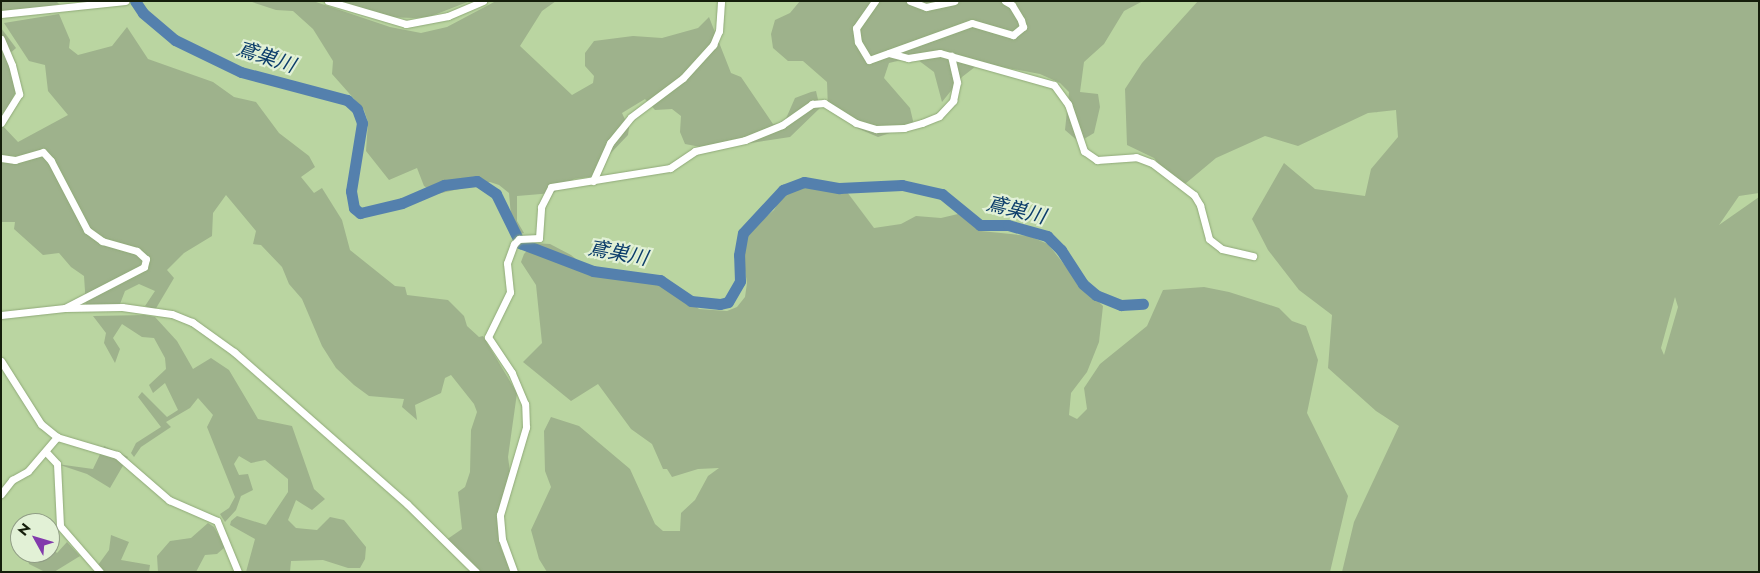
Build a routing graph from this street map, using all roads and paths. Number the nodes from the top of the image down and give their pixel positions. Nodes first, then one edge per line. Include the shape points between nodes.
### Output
1 (125, 1) edge
2 (328, 1) edge
3 (483, 1) edge
4 (721, 1) edge
5 (875, 1) edge
6 (910, 1) edge
7 (954, 1) edge
8 (1005, 1) edge
9 (110, 3) edge
10 (1, 14) edge
11 (1, 39) edge
12 (889, 53) junction
13 (951, 56) junction
14 (1, 123) edge
15 (1, 158) edge
16 (593, 180) junction
17 (1252, 256) dead end
18 (65, 308) junction
19 (1, 315) edge
20 (1, 361) edge
21 (57, 437) junction
22 (46, 452) junction
23 (1, 494) edge
24 (100, 572) edge
25 (238, 572) edge
26 (476, 572) edge
27 (514, 572) edge

1 - 9 street
2 - 3 street via 406,24 448,16
4 - 16 street via 719,30 713,45 683,78 631,117 610,144
5 - 12 street via 857,24 858,42 869,60
6 - 7 street via 926,7
8 - 12 street via 1012,5 1023,27 1013,34 972,23
9 - 10 street
11 - 14 street via 19,94
12 - 13 street via 900,58 940,53
13 - 16 street via 957,82 953,101 939,116 922,123 904,128 876,128 856,123 824,102 812,104 782,125 745,140 695,151 670,168
13 - 17 street via 1054,85 1068,104 1084,151 1097,160 1136,157 1152,164 1194,195 1209,238 1222,249
15 - 18 street via 16,160 43,152 52,161 87,230 102,241 137,251 146,259 144,267
16 - 27 street via 558,184 545,195 539,238 519,239 514,244 507,263 510,292 488,337 512,373 525,404 526,427 500,515 502,540
18 - 19 street
18 - 26 street via 151,310 172,314 209,332 407,504
20 - 21 street via 41,424
21 - 22 street
21 - 25 street via 117,455 169,500 217,521
22 - 23 street via 28,471 12,480
22 - 24 street via 57,464 60,526

